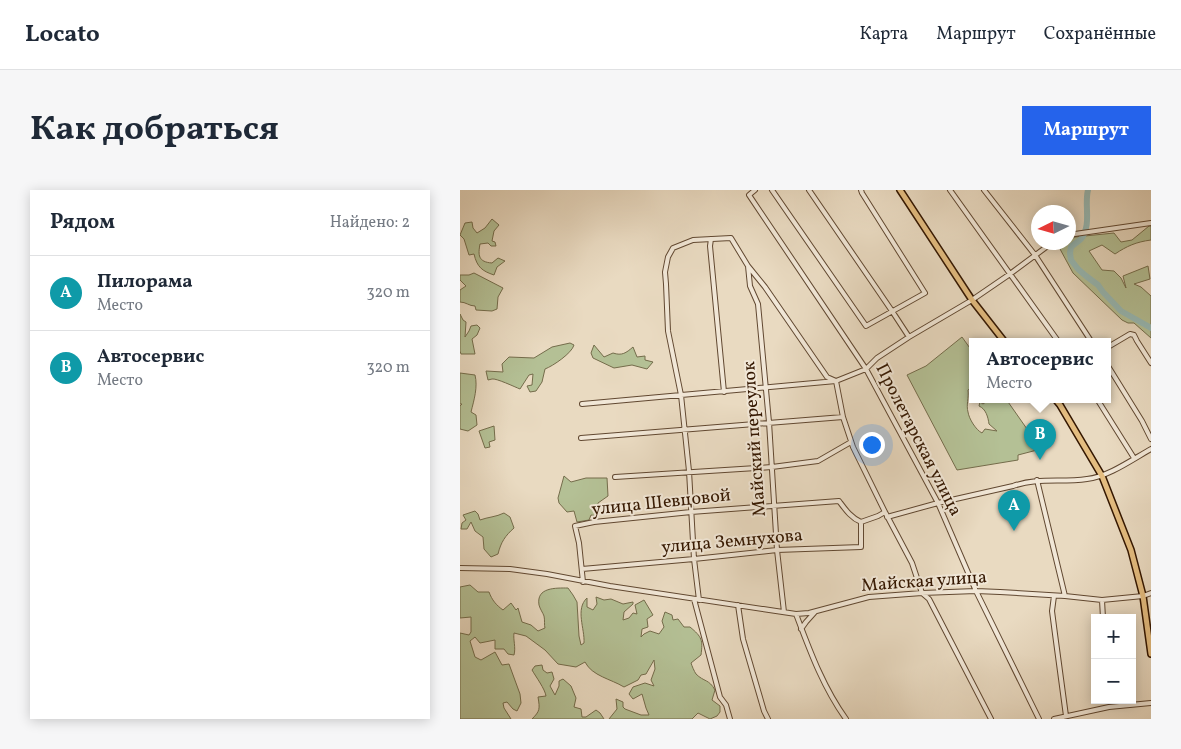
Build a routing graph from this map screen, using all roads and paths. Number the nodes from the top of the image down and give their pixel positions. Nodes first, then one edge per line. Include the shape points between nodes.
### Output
1 (755, 190) edge
2 (772, 190) edge
3 (809, 190) edge
4 (861, 190) edge
5 (900, 190) edge
6 (950, 190) edge
7 (984, 190) edge
8 (1151, 223) edge
9 (1076, 233) edge
10 (711, 239) junction
11 (1042, 250) edge
12 (1035, 255) junction
13 (748, 266) junction
14 (1010, 274) junction
15 (972, 300) junction
16 (892, 311) junction
17 (909, 337) junction
18 (1002, 338) edge
19 (1056, 338) edge
20 (1089, 338) edge
21 (1111, 345) edge
22 (1151, 363) edge
23 (866, 369) junction
24 (1111, 371) edge
25 (836, 381) junction
26 (766, 387) junction
27 (724, 392) junction
28 (681, 395) junction
29 (1058, 403) edge
30 (1100, 403) edge
31 (582, 404) dead end
32 (843, 417) junction
33 (769, 422) junction
34 (685, 430) junction
35 (581, 438) dead end
36 (1151, 439) edge
37 (851, 442) junction
38 (1151, 449) edge
39 (1134, 458) junction
40 (772, 467) junction
41 (690, 471) junction
42 (615, 476) dead end
43 (1102, 476) junction
44 (1037, 480) junction
45 (938, 503) junction
46 (774, 506) junction
47 (691, 512) junction
48 (885, 512) junction
49 (887, 517) junction
50 (861, 522) junction
51 (777, 550) junction
52 (694, 559) junction
53 (460, 568) edge
54 (582, 569) junction
55 (583, 582) junction
56 (976, 591) junction
57 (922, 593) junction
58 (1151, 593) edge
59 (1054, 596) junction
60 (1065, 596) junction
61 (1143, 596) junction
62 (696, 600) junction
63 (1102, 600) junction
64 (738, 605) junction
65 (817, 611) junction
66 (784, 612) junction
67 (796, 614) junction
68 (1103, 614) edge
69 (801, 628) junction
70 (1151, 654) edge
71 (1151, 703) edge
72 (1109, 707) joint
73 (1066, 716) junction
74 (730, 719) edge
75 (768, 719) edge
76 (846, 719) edge
77 (991, 719) edge
78 (1040, 719) edge
79 (1054, 719) edge

1 - 23 street, Пролетарская улица via 749,195
2 - 16 street via 866,326
3 - 16 street
4 - 16 street via 925,293
5 - 15 main road
6 - 14 street
7 - 12 street
8 - 9 street
10 - 13 street via 731,238
10 - 27 street
10 - 28 street via 693,240 673,248 664,272 668,331
11 - 12 street
12 - 14 street
12 - 20 street
13 - 25 street via 827,377
13 - 26 street, Майский переулок via 750,286 758,304
14 - 15 street
14 - 19 street
15 - 17 street
15 - 18 main road
16 - 17 street
17 - 23 street
21 - 22 street via 1134,334
23 - 25 street
23 - 45 street, Пролетарская улица
24 - 36 street
25 - 26 street
25 - 32 street
26 - 27 street
26 - 33 street, Майский переулок
27 - 28 street
28 - 31 street
28 - 34 street
29 - 43 main road
30 - 39 street
32 - 33 street
32 - 37 street
33 - 34 street
33 - 40 street, Майский переулок
34 - 35 street
34 - 41 street
37 - 40 street via 818,461
37 - 48 street
38 - 39 street
39 - 43 street
40 - 41 street
40 - 46 street, Майский переулок
41 - 42 street
41 - 47 street
43 - 44 street via 1087,480
43 - 61 main road via 1131,550
44 - 45 street
44 - 60 street
45 - 49 street
45 - 56 street, Пролетарская улица
46 - 47 street, улица Шевцовой
46 - 50 street, улица Шевцовой via 839,501
46 - 51 street, Майский переулок
47 - 52 street
47 - 54 street, улица Шевцовой via 575,526
48 - 49 street
48 - 50 street
49 - 57 street via 912,563
50 - 51 street, улица Земнухова via 861,547
51 - 52 street, улица Земнухова
51 - 66 street, Майский переулок
52 - 54 street, улица Земнухова
52 - 62 street
53 - 55 street, Майская улица via 510,569
54 - 55 street
55 - 62 street, Майская улица
56 - 57 street, Майская улица
56 - 59 street, Майская улица
56 - 78 street, Пролетарская улица
57 - 65 street, Майская улица via 868,596
57 - 77 street via 929,600
58 - 61 street, Майская улица
59 - 60 street, Майская улица
59 - 73 street via 1054,634
60 - 63 street, Майская улица
61 - 63 street, Майская улица
61 - 70 main road
62 - 64 street, Майская улица
62 - 74 street via 720,697
63 - 68 street
64 - 66 street, Майская улица
64 - 75 street via 743,639
65 - 67 street, Майская улица
65 - 69 street
66 - 67 street, Майская улица
67 - 69 street
69 - 76 street via 813,660
71 - 72 street
72 - 73 street
73 - 79 street

